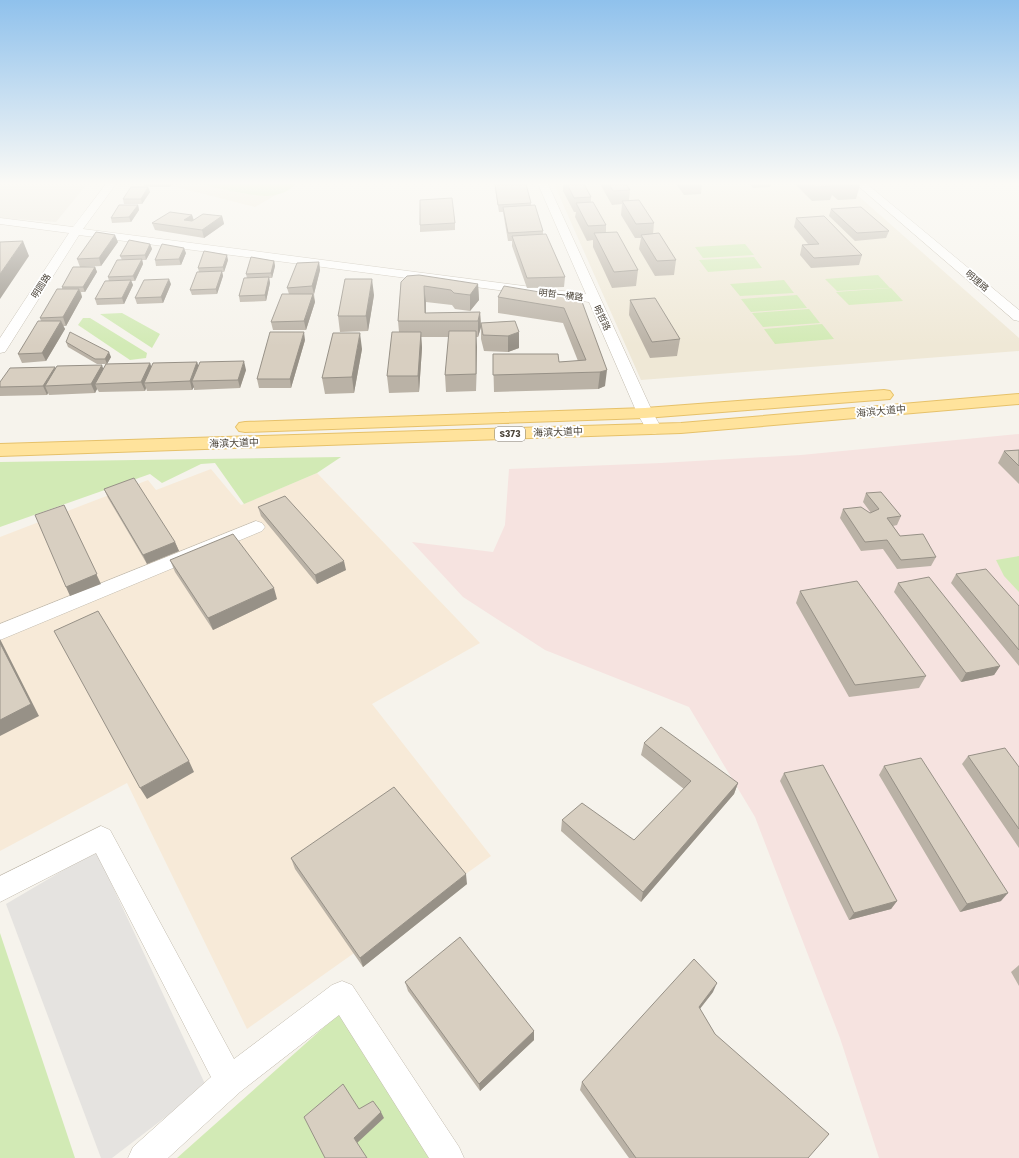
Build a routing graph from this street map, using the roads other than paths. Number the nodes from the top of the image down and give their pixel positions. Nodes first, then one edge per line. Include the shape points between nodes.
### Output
1 (72, 238) edge
2 (123, 238) edge
3 (566, 238) edge
4 (925, 238) edge
5 (593, 299) junction
6 (1019, 317) edge
7 (0, 349) edge
8 (1019, 385) edge
9 (1019, 399) edge
10 (645, 413) junction
11 (654, 429) junction
12 (0, 435) edge
13 (0, 450) edge
14 (256, 528) dead end
15 (0, 632) edge
16 (0, 889) edge
17 (229, 1081) junction
18 (144, 1158) edge
19 (448, 1158) edge

1 - 7 street, 明圆路
2 - 5 street, 明哲一横路
3 - 5 street, 明哲路
4 - 6 street, 明理路
5 - 10 street, 明哲路
8 - 10 main road, 海滨大道中 / S373
9 - 11 main road, 海滨大道中 / S373
10 - 11 street, 明哲路
10 - 12 main road, 海滨大道中 / S373
11 - 13 main road, 海滨大道中 / S373
14 - 15 street
16 - 17 street via 101,838
17 - 18 street
17 - 19 street via 342,995

